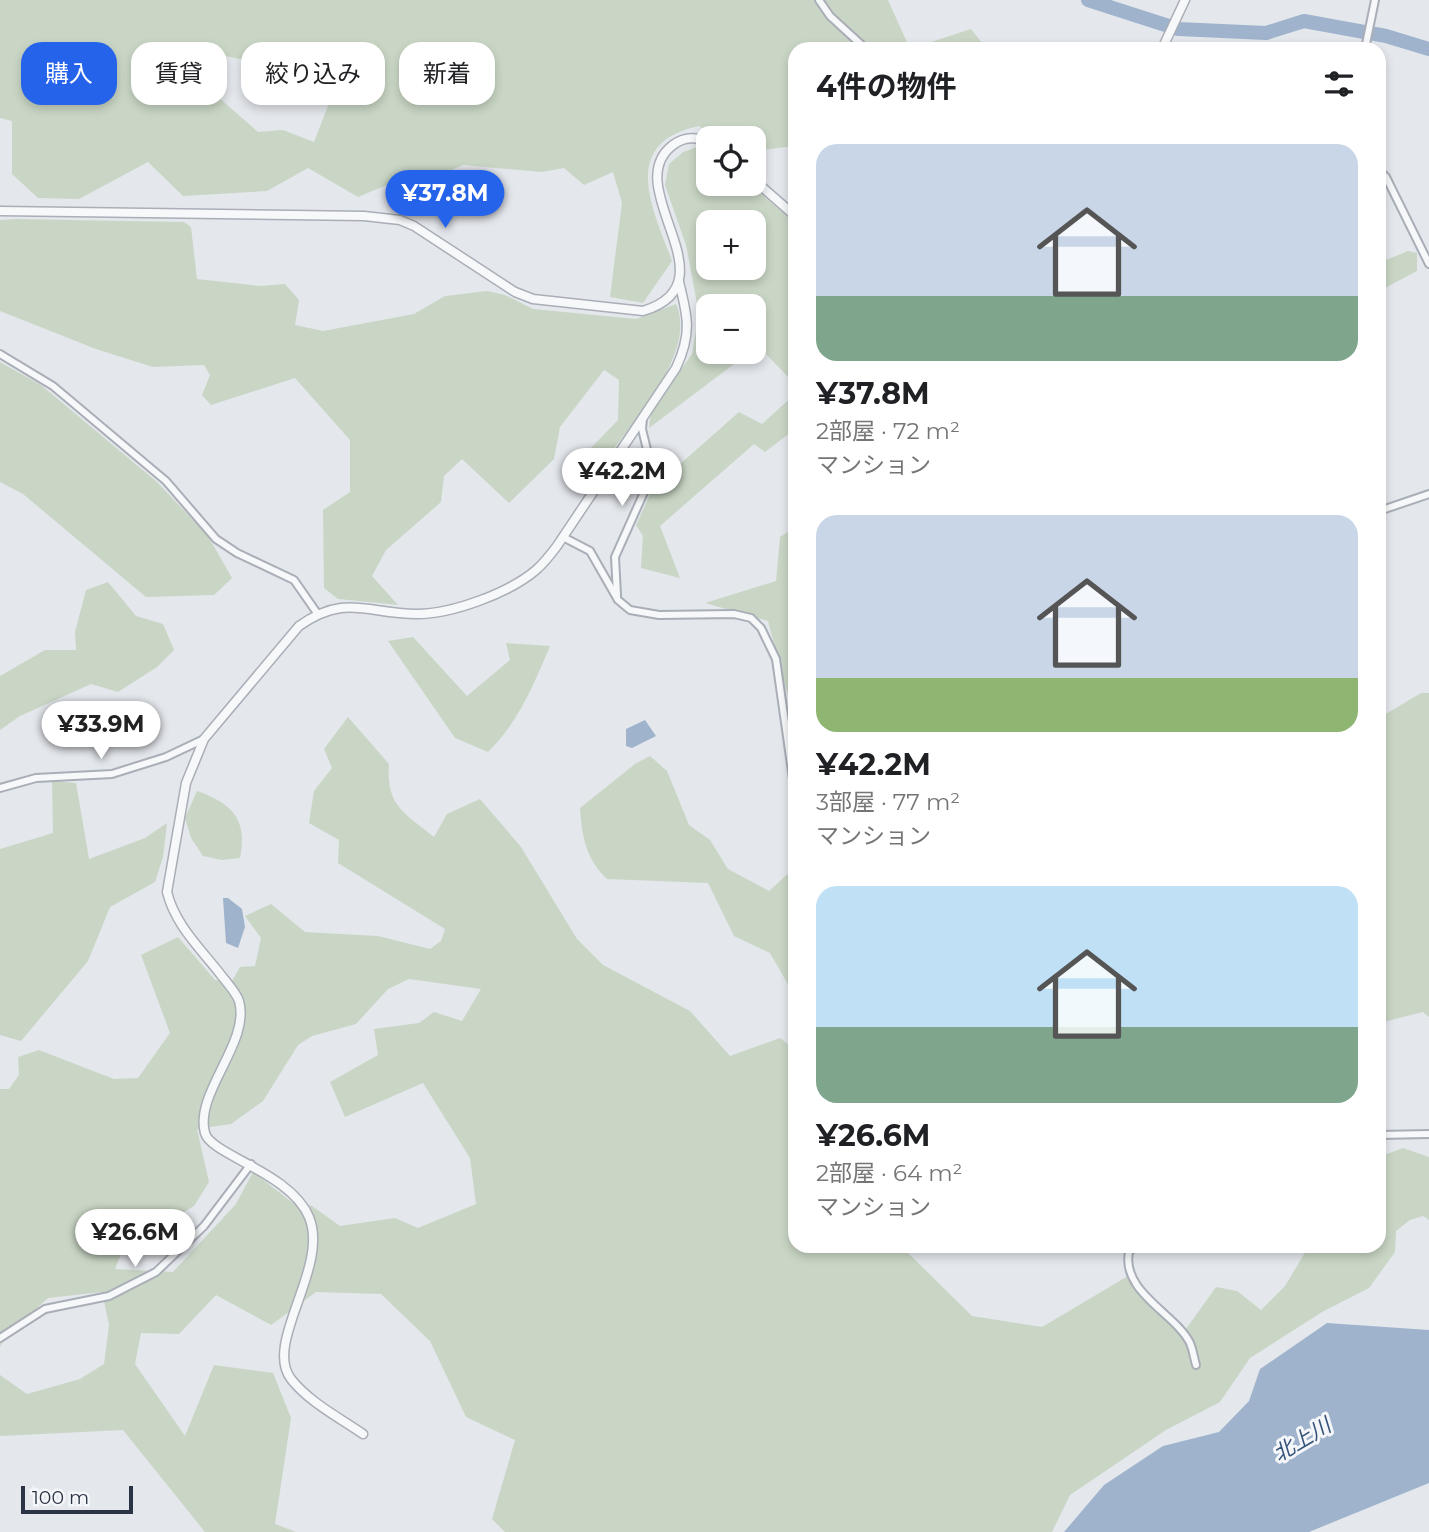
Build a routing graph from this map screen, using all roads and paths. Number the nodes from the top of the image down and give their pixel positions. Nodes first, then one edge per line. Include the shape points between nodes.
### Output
1 (819, 0) edge
2 (1375, 0) edge
3 (1183, 4) edge
4 (858, 42) edge
5 (1165, 42) edge
6 (1367, 42) edge
7 (696, 138) edge
8 (1386, 177) edge
9 (766, 190) edge
10 (788, 210) edge
11 (0, 211) edge
12 (1429, 264) edge
13 (679, 282) junction
14 (0, 354) edge
15 (643, 416) junction
16 (1429, 494) edge
17 (1386, 509) edge
18 (563, 537) junction
19 (618, 600) junction
20 (317, 613) junction
21 (204, 739) junction
22 (788, 744) edge
23 (0, 788) edge
24 (1429, 1134) edge
25 (1386, 1135) edge
26 (251, 1164) junction
27 (1129, 1253) edge
28 (0, 1338) edge
29 (1196, 1365) dead end
30 (363, 1434) dead end

1 - 4 street
2 - 6 street
3 - 5 street
7 - 13 street via 684,139 664,154 656,170 681,267
8 - 12 street
9 - 10 street
11 - 13 street via 400,220 515,292 533,299 625,310 657,306 670,298
13 - 15 street via 688,330 685,349
14 - 20 street via 53,386 166,481 216,539 294,580
15 - 18 street
15 - 19 street via 650,463 645,490 615,557
16 - 17 street
18 - 19 street via 590,551
18 - 20 street via 535,571 465,605 416,614 357,607
19 - 22 street via 645,614 751,618 776,659
20 - 21 street via 299,626
21 - 23 street via 112,774 36,778
21 - 26 street via 186,783 167,892 180,924 239,1001 240,1019 204,1115 205,1132 213,1144
24 - 25 street
26 - 28 street via 204,1226 156,1272 109,1296 45,1309
26 - 30 street via 299,1198 313,1227 311,1264 284,1349 285,1368 301,1389
27 - 29 street via 1129,1269 1147,1298 1189,1341

